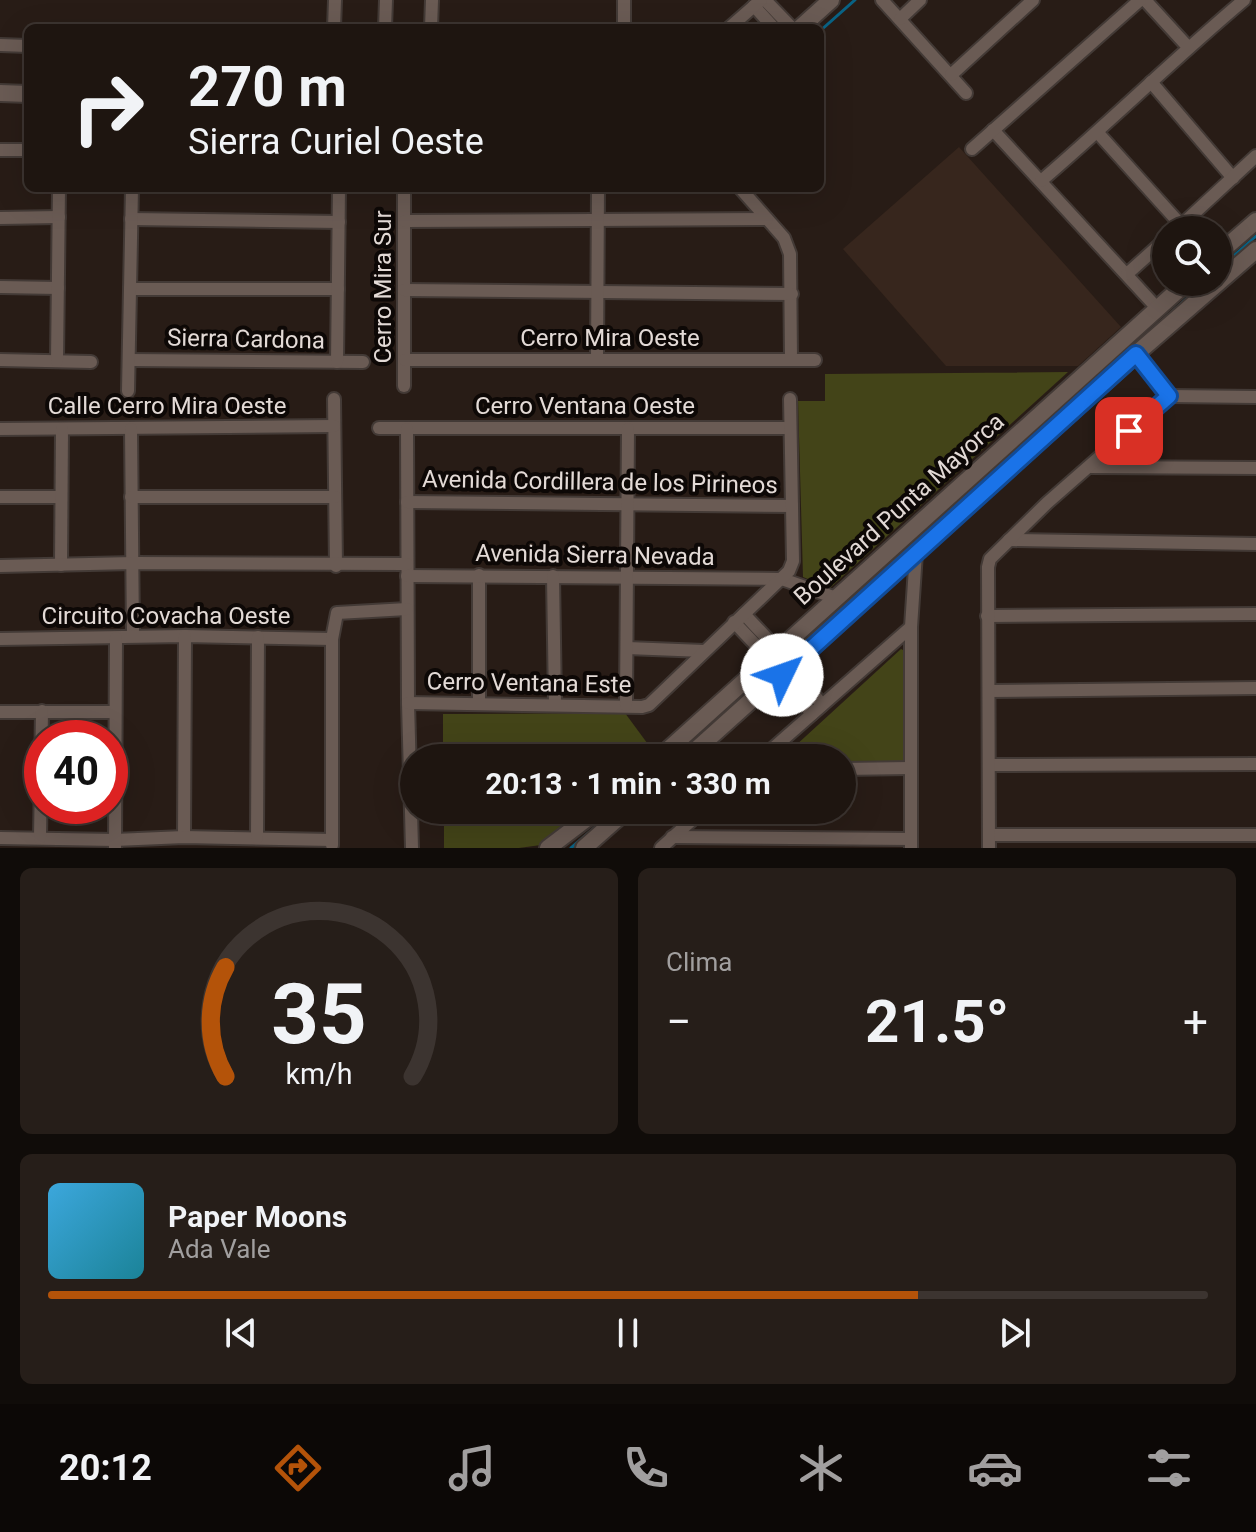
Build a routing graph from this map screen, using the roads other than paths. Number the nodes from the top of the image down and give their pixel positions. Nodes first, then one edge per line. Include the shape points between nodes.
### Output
1 (335, 0) edge
2 (386, 0) edge
3 (432, 0) edge
4 (624, 0) edge
5 (831, 0) edge
6 (882, 0) edge
7 (920, 0) edge
8 (1033, 0) edge
9 (1142, 0) edge
10 (1244, 0) edge
11 (760, 2) edge
12 (900, 19) junction
13 (334, 24) edge
14 (385, 24) edge
15 (431, 24) edge
16 (624, 24) edge
17 (734, 24) edge
18 (772, 24) edge
19 (787, 24) edge
20 (804, 24) edge
21 (0, 45) edge
22 (24, 46) edge
23 (1188, 47) junction
24 (951, 75) junction
25 (1151, 82) junction
26 (0, 93) edge
27 (966, 93) dead end
28 (24, 94) edge
29 (993, 130) junction
30 (1098, 133) junction
31 (972, 149) dead end
32 (0, 150) edge
33 (24, 150) edge
34 (1256, 156) edge
35 (1233, 178) junction
36 (1041, 181) junction
37 (59, 192) edge
38 (132, 192) edge
39 (339, 192) edge
40 (404, 192) edge
41 (598, 192) edge
42 (743, 192) edge
43 (1168, 216) edge
44 (1191, 216) edge
45 (59, 217) junction
46 (0, 218) edge
47 (131, 219) junction
48 (767, 219) junction
49 (405, 221) junction
50 (598, 221) junction
51 (1256, 221) edge
52 (339, 222) junction
53 (1232, 242) edge
54 (1256, 250) edge
55 (1152, 252) edge
56 (1127, 274) junction
57 (0, 287) edge
58 (58, 288) junction
59 (130, 289) junction
60 (338, 289) junction
61 (404, 290) junction
62 (597, 292) junction
63 (792, 294) junction
64 (1171, 296) edge
65 (1157, 308) junction
66 (1136, 327) junction
67 (1151, 342) junction
68 (1136, 354) junction
69 (597, 359) junction
70 (791, 359) junction
71 (0, 360) edge
72 (129, 360) junction
73 (405, 360) junction
74 (815, 360) dead end
75 (57, 361) junction
76 (91, 362) dead end
77 (337, 362) junction
78 (363, 362) dead end
79 (404, 386) dead end
80 (128, 391) dead end
81 (1169, 396) junction
82 (1256, 397) edge
83 (334, 399) dead end
84 (790, 399) dead end
85 (334, 426) junction
86 (379, 428) dead end
87 (790, 428) junction
88 (0, 429) edge
89 (62, 429) junction
90 (131, 429) junction
91 (407, 429) junction
92 (628, 429) junction
93 (1090, 467) junction
94 (1256, 468) edge
95 (0, 497) edge
96 (61, 497) junction
97 (131, 497) junction
98 (335, 497) junction
99 (407, 502) junction
100 (627, 504) junction
101 (792, 506) junction
102 (1009, 540) junction
103 (1256, 544) edge
104 (916, 553) junction
105 (134, 563) junction
106 (61, 565) junction
107 (0, 566) edge
108 (336, 566) junction
109 (407, 570) junction
110 (479, 575) junction
111 (553, 576) junction
112 (625, 577) junction
113 (782, 579) junction
114 (836, 598) junction
115 (407, 609) junction
116 (1256, 614) edge
117 (987, 616) junction
118 (739, 618) junction
119 (911, 627) junction
120 (133, 636) junction
121 (185, 636) junction
122 (258, 637) junction
123 (116, 638) junction
124 (0, 639) edge
125 (332, 639) junction
126 (627, 648) junction
127 (704, 651) junction
128 (774, 655) junction
129 (787, 670) junction
130 (1256, 688) edge
131 (990, 691) junction
132 (408, 703) junction
133 (479, 703) junction
134 (555, 704) junction
135 (626, 705) junction
136 (817, 710) junction
137 (42, 711) junction
138 (0, 712) edge
139 (115, 712) junction
140 (675, 744) edge
141 (703, 744) edge
142 (778, 744) edge
143 (1256, 764) edge
144 (990, 765) junction
145 (910, 768) junction
146 (856, 769) edge
147 (580, 824) edge
148 (611, 824) edge
149 (687, 824) edge
150 (1256, 835) edge
151 (184, 837) junction
152 (672, 837) junction
153 (0, 838) edge
154 (40, 838) junction
155 (257, 838) junction
156 (989, 842) edge
157 (911, 843) edge
158 (115, 844) edge
159 (332, 844) edge
160 (412, 848) edge
161 (548, 848) edge
162 (584, 848) edge
163 (661, 848) edge

1 - 13 street
2 - 14 street
3 - 15 street
4 - 16 street
5 - 20 street
6 - 12 street
7 - 12 street
8 - 24 street
9 - 23 street
9 - 29 street
10 - 23 street
11 - 17 street
11 - 18 street
11 - 19 street
12 - 24 street
21 - 22 street
23 - 25 street
24 - 27 street
25 - 30 street
25 - 35 street
26 - 28 street
29 - 31 street
29 - 36 street
30 - 36 street
30 - 43 street
32 - 33 street
34 - 35 street
35 - 44 street
36 - 56 street
37 - 45 street
38 - 47 street
39 - 52 street
40 - 49 street, Cerro Mira Sur
41 - 50 street
42 - 48 street
45 - 46 street
45 - 58 street
47 - 52 street
47 - 59 street
48 - 50 street
48 - 63 street via 790,254
49 - 50 street
49 - 61 street, Cerro Mira Sur
50 - 62 street
51 - 53 street
52 - 60 street
54 - 67 street, Boulevard Punta Mayorca
55 - 56 street
56 - 65 street
57 - 58 street
58 - 75 street
59 - 60 street
59 - 72 street
60 - 77 street
61 - 62 street
61 - 73 street, Cerro Mira Sur
62 - 63 street
62 - 69 street
63 - 70 street
64 - 65 street, Boulevard Punta Mayorca
65 - 66 street, Boulevard Punta Mayorca
66 - 67 street
66 - 114 street, Boulevard Punta Mayorca
67 - 68 street, Boulevard Punta Mayorca
68 - 81 street
68 - 104 street, Boulevard Punta Mayorca
69 - 70 street, Cerro Mira Oeste
69 - 73 street, Cerro Mira Oeste
70 - 74 street, Cerro Mira Oeste
71 - 75 street
72 - 77 street, Sierra Cardona
72 - 80 street
73 - 79 street, Cerro Mira Sur
75 - 76 street
77 - 78 street, Sierra Cardona
81 - 82 street
81 - 93 street
83 - 85 street
84 - 87 street
85 - 90 street, Calle Cerro Mira Oeste
85 - 98 street
86 - 91 street, Cerro Ventana Oeste
87 - 92 street, Cerro Ventana Oeste
87 - 101 street
88 - 89 street, Calle Cerro Mira Oeste
89 - 90 street, Calle Cerro Mira Oeste
89 - 96 street
90 - 97 street
91 - 92 street, Cerro Ventana Oeste
91 - 99 street
92 - 100 street
93 - 94 street
93 - 102 street
95 - 96 street
96 - 106 street
97 - 98 street
97 - 105 street
98 - 108 street
99 - 100 street, Avenida Cordillera de los Pirineos
99 - 109 street
100 - 101 street, Avenida Cordillera de los Pirineos
100 - 112 street
101 - 113 street via 793,561
102 - 103 street
102 - 117 street via 990,559
104 - 119 street
104 - 129 street, Boulevard Punta Mayorca
105 - 106 street, Avenida Sierra Nevada
105 - 108 street, Avenida Sierra Nevada
105 - 120 street
106 - 107 street, Avenida Sierra Nevada
108 - 109 street, Avenida Sierra Nevada
109 - 110 street, Avenida Sierra Nevada
109 - 115 street
110 - 111 street, Avenida Sierra Nevada
110 - 133 street
111 - 112 street, Avenida Sierra Nevada
111 - 134 street
112 - 113 street, Avenida Sierra Nevada
112 - 126 street
113 - 114 street, Avenida Sierra Nevada
113 - 118 street
114 - 128 street, Boulevard Punta Mayorca
115 - 125 street via 337,613
115 - 132 street
116 - 117 street
117 - 131 street
118 - 127 street
118 - 128 street
119 - 136 street
119 - 145 street
120 - 121 street, Circuito Covacha Oeste
120 - 123 street, Circuito Covacha Oeste
121 - 122 street, Circuito Covacha Oeste
121 - 151 street
122 - 125 street, Circuito Covacha Oeste
122 - 155 street
123 - 124 street, Circuito Covacha Oeste
123 - 139 street
125 - 159 street
126 - 127 street
126 - 135 street
127 - 135 street, Cerro Ventana Este via 649,705
128 - 129 street
128 - 140 street, Boulevard Punta Mayorca
129 - 136 street
129 - 141 street, Boulevard Punta Mayorca
130 - 131 street
131 - 144 street
132 - 133 street, Cerro Ventana Este
132 - 160 street
133 - 134 street, Cerro Ventana Este
134 - 135 street, Cerro Ventana Este
136 - 142 street
137 - 138 street
137 - 139 street
137 - 154 street
139 - 158 street
143 - 144 street
144 - 156 street
145 - 146 street
145 - 157 street
147 - 161 street
148 - 162 street
149 - 152 street
150 - 156 street
151 - 155 street
151 - 158 street
152 - 157 street
152 - 163 street
153 - 154 street
154 - 158 street
155 - 159 street

